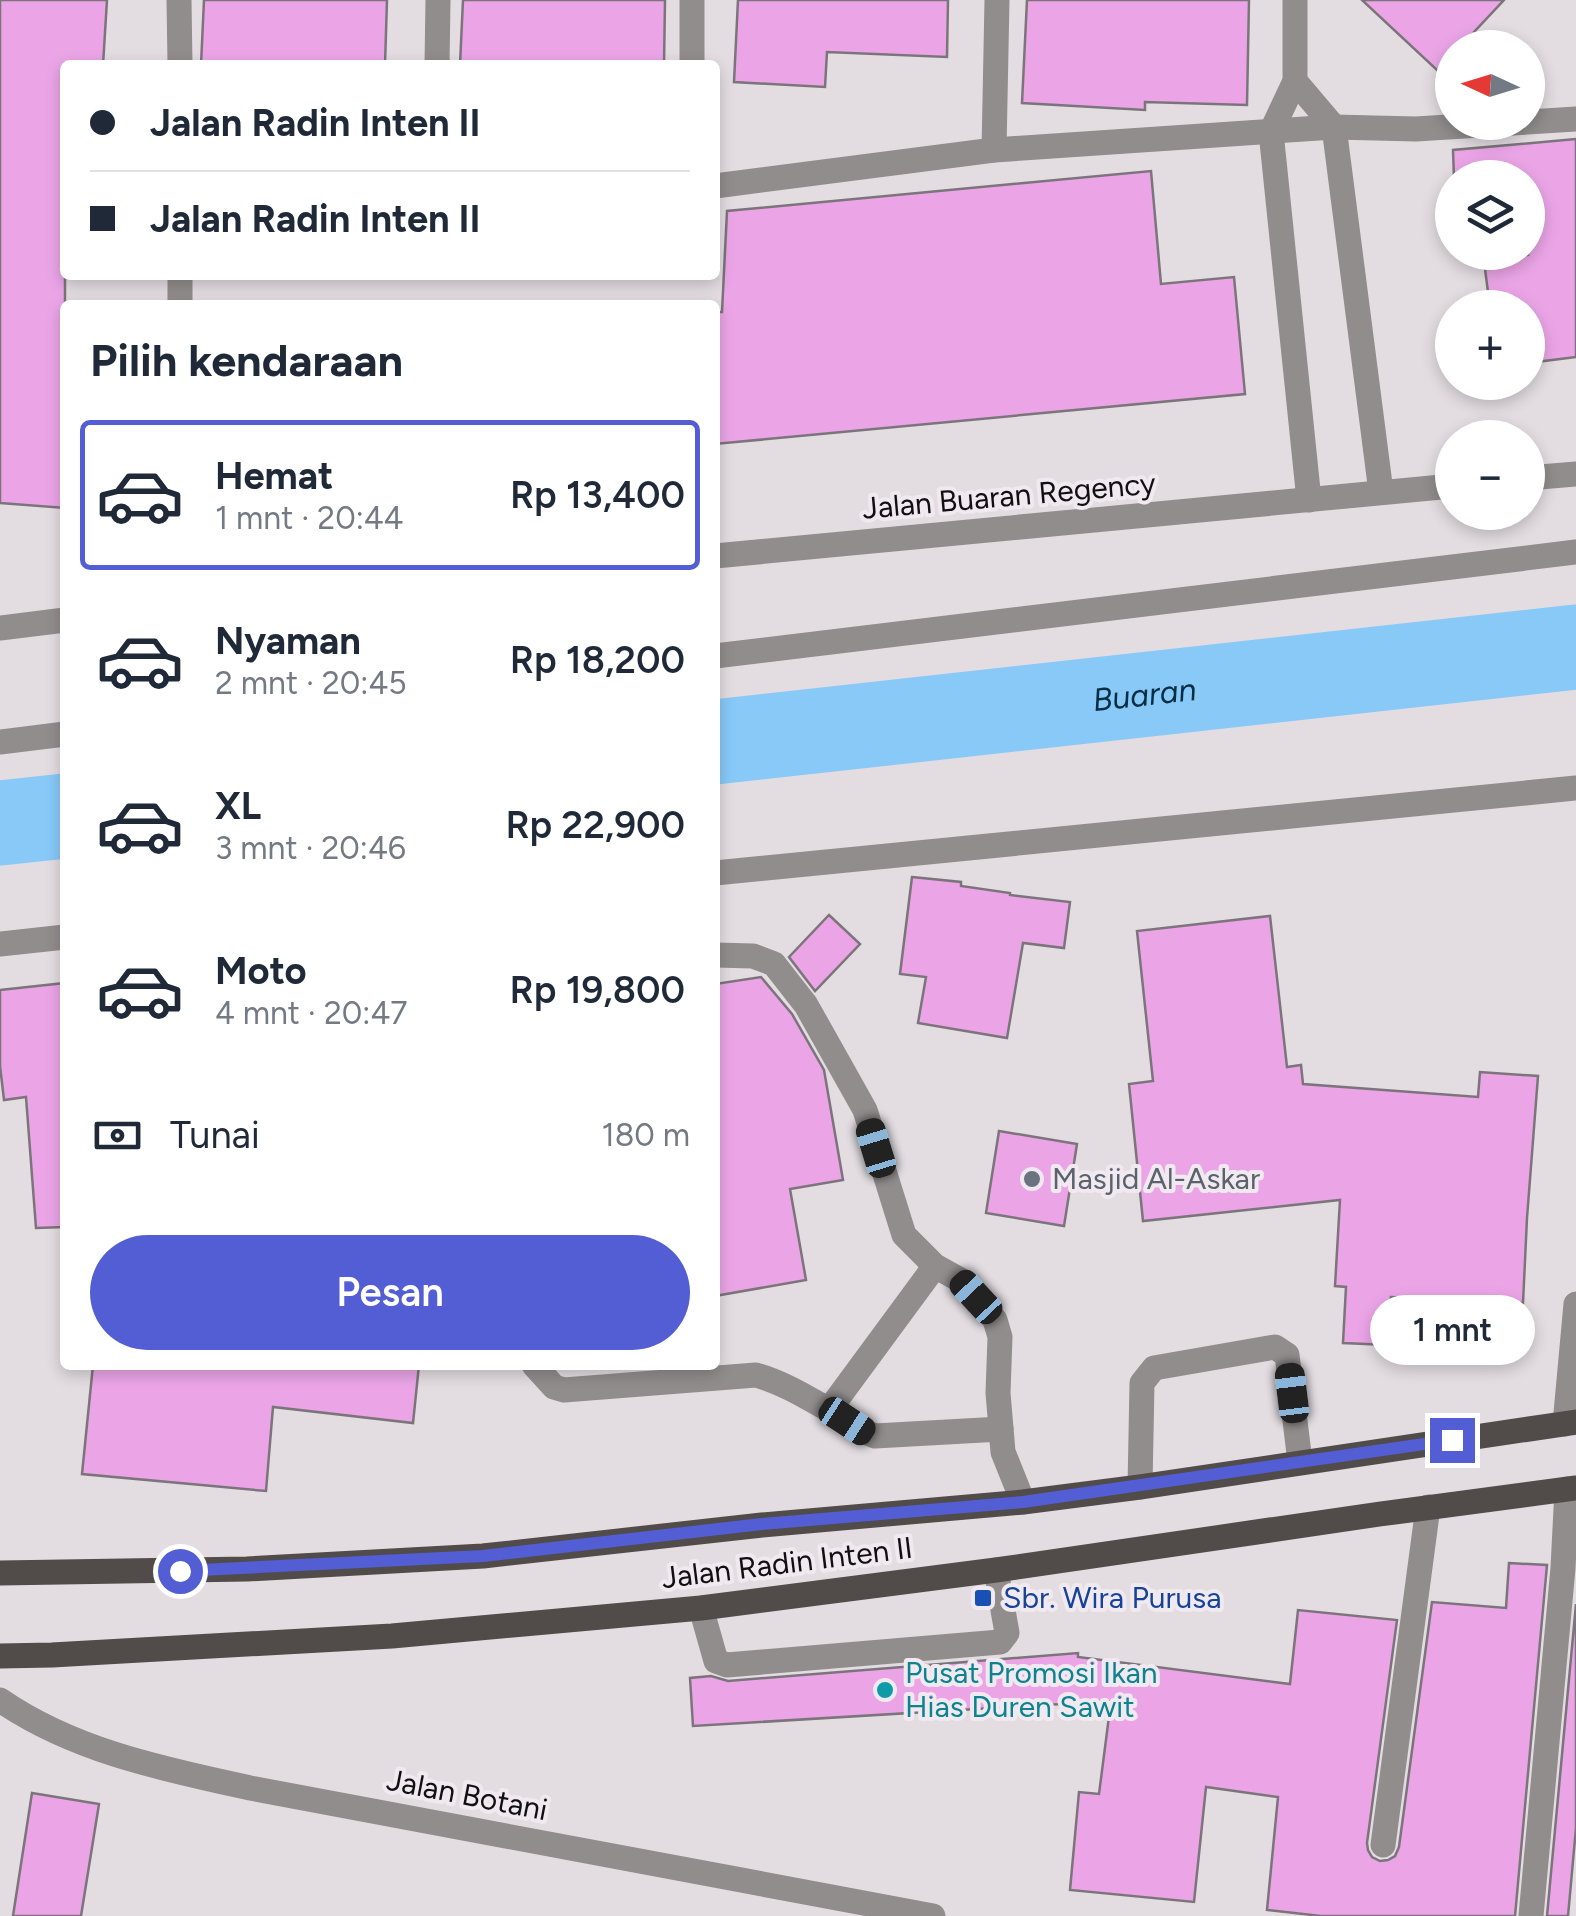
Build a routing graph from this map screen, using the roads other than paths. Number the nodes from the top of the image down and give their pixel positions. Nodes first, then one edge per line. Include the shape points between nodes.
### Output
1 (179, 0) edge
2 (438, 0) edge
3 (692, 0) edge
4 (997, 0) edge
5 (1295, 0) edge
6 (180, 60) edge
7 (437, 60) edge
8 (692, 60) edge
9 (1295, 81) junction
10 (1576, 119) edge
11 (1334, 127) junction
12 (1271, 132) junction
13 (994, 150) junction
14 (720, 185) edge
15 (1576, 474) edge
16 (1545, 477) edge
17 (1435, 487) edge
18 (1381, 492) junction
19 (1309, 500) junction
20 (1576, 552) edge
21 (720, 556) edge
22 (60, 621) edge
23 (0, 628) edge
24 (720, 655) edge
25 (60, 735) edge
26 (0, 742) edge
27 (1576, 788) edge
28 (720, 873) edge
29 (60, 938) edge
30 (0, 944) edge
31 (720, 955) edge
32 (935, 1266) junction
33 (1576, 1304) edge
34 (539, 1370) edge
35 (829, 1410) junction
36 (1570, 1423) edge
37 (1001, 1429) junction
38 (1300, 1462) junction
39 (1140, 1487) junction
40 (1571, 1489) edge
41 (1023, 1502) junction
42 (1428, 1507) junction
43 (996, 1570) junction
44 (0, 1573) edge
45 (701, 1608) junction
46 (0, 1656) edge
47 (0, 1700) edge
48 (1384, 1845) dead end
49 (933, 1916) edge
50 (1531, 1916) edge

1 - 6 street
2 - 7 street
3 - 8 street
4 - 13 street
5 - 9 street
9 - 11 street
9 - 12 street
10 - 11 street
11 - 12 street
11 - 18 street
12 - 13 street
12 - 19 street
13 - 14 street
15 - 16 street
17 - 18 street, Jalan Buaran Regency
18 - 19 street, Jalan Buaran Regency
19 - 21 street, Jalan Buaran Regency
20 - 24 street
22 - 23 street
25 - 26 street
27 - 28 street
29 - 30 street
31 - 32 street via 774,964 806,1005 865,1110 904,1235
32 - 35 street
32 - 37 street via 962,1281 995,1320
33 - 36 street
34 - 35 street via 564,1390 756,1374
35 - 37 street via 875,1436
36 - 38 main road, Jalan Radin Inten II
37 - 41 street
38 - 39 main road, Jalan Radin Inten II
38 - 39 street via 1287,1355 1275,1347 1154,1368 1142,1382
39 - 41 main road, Jalan Radin Inten II
40 - 42 main road, Jalan Radin Inten II
40 - 50 street
41 - 44 main road, Jalan Radin Inten II via 483,1556
42 - 43 main road, Jalan Radin Inten II
42 - 48 street
43 - 45 main road, Jalan Radin Inten II
43 - 45 street via 1007,1634 1000,1642 727,1664 716,1660
45 - 46 main road, Jalan Radin Inten II via 392,1636
47 - 49 street, Jalan Botani via 89,1746 150,1766

